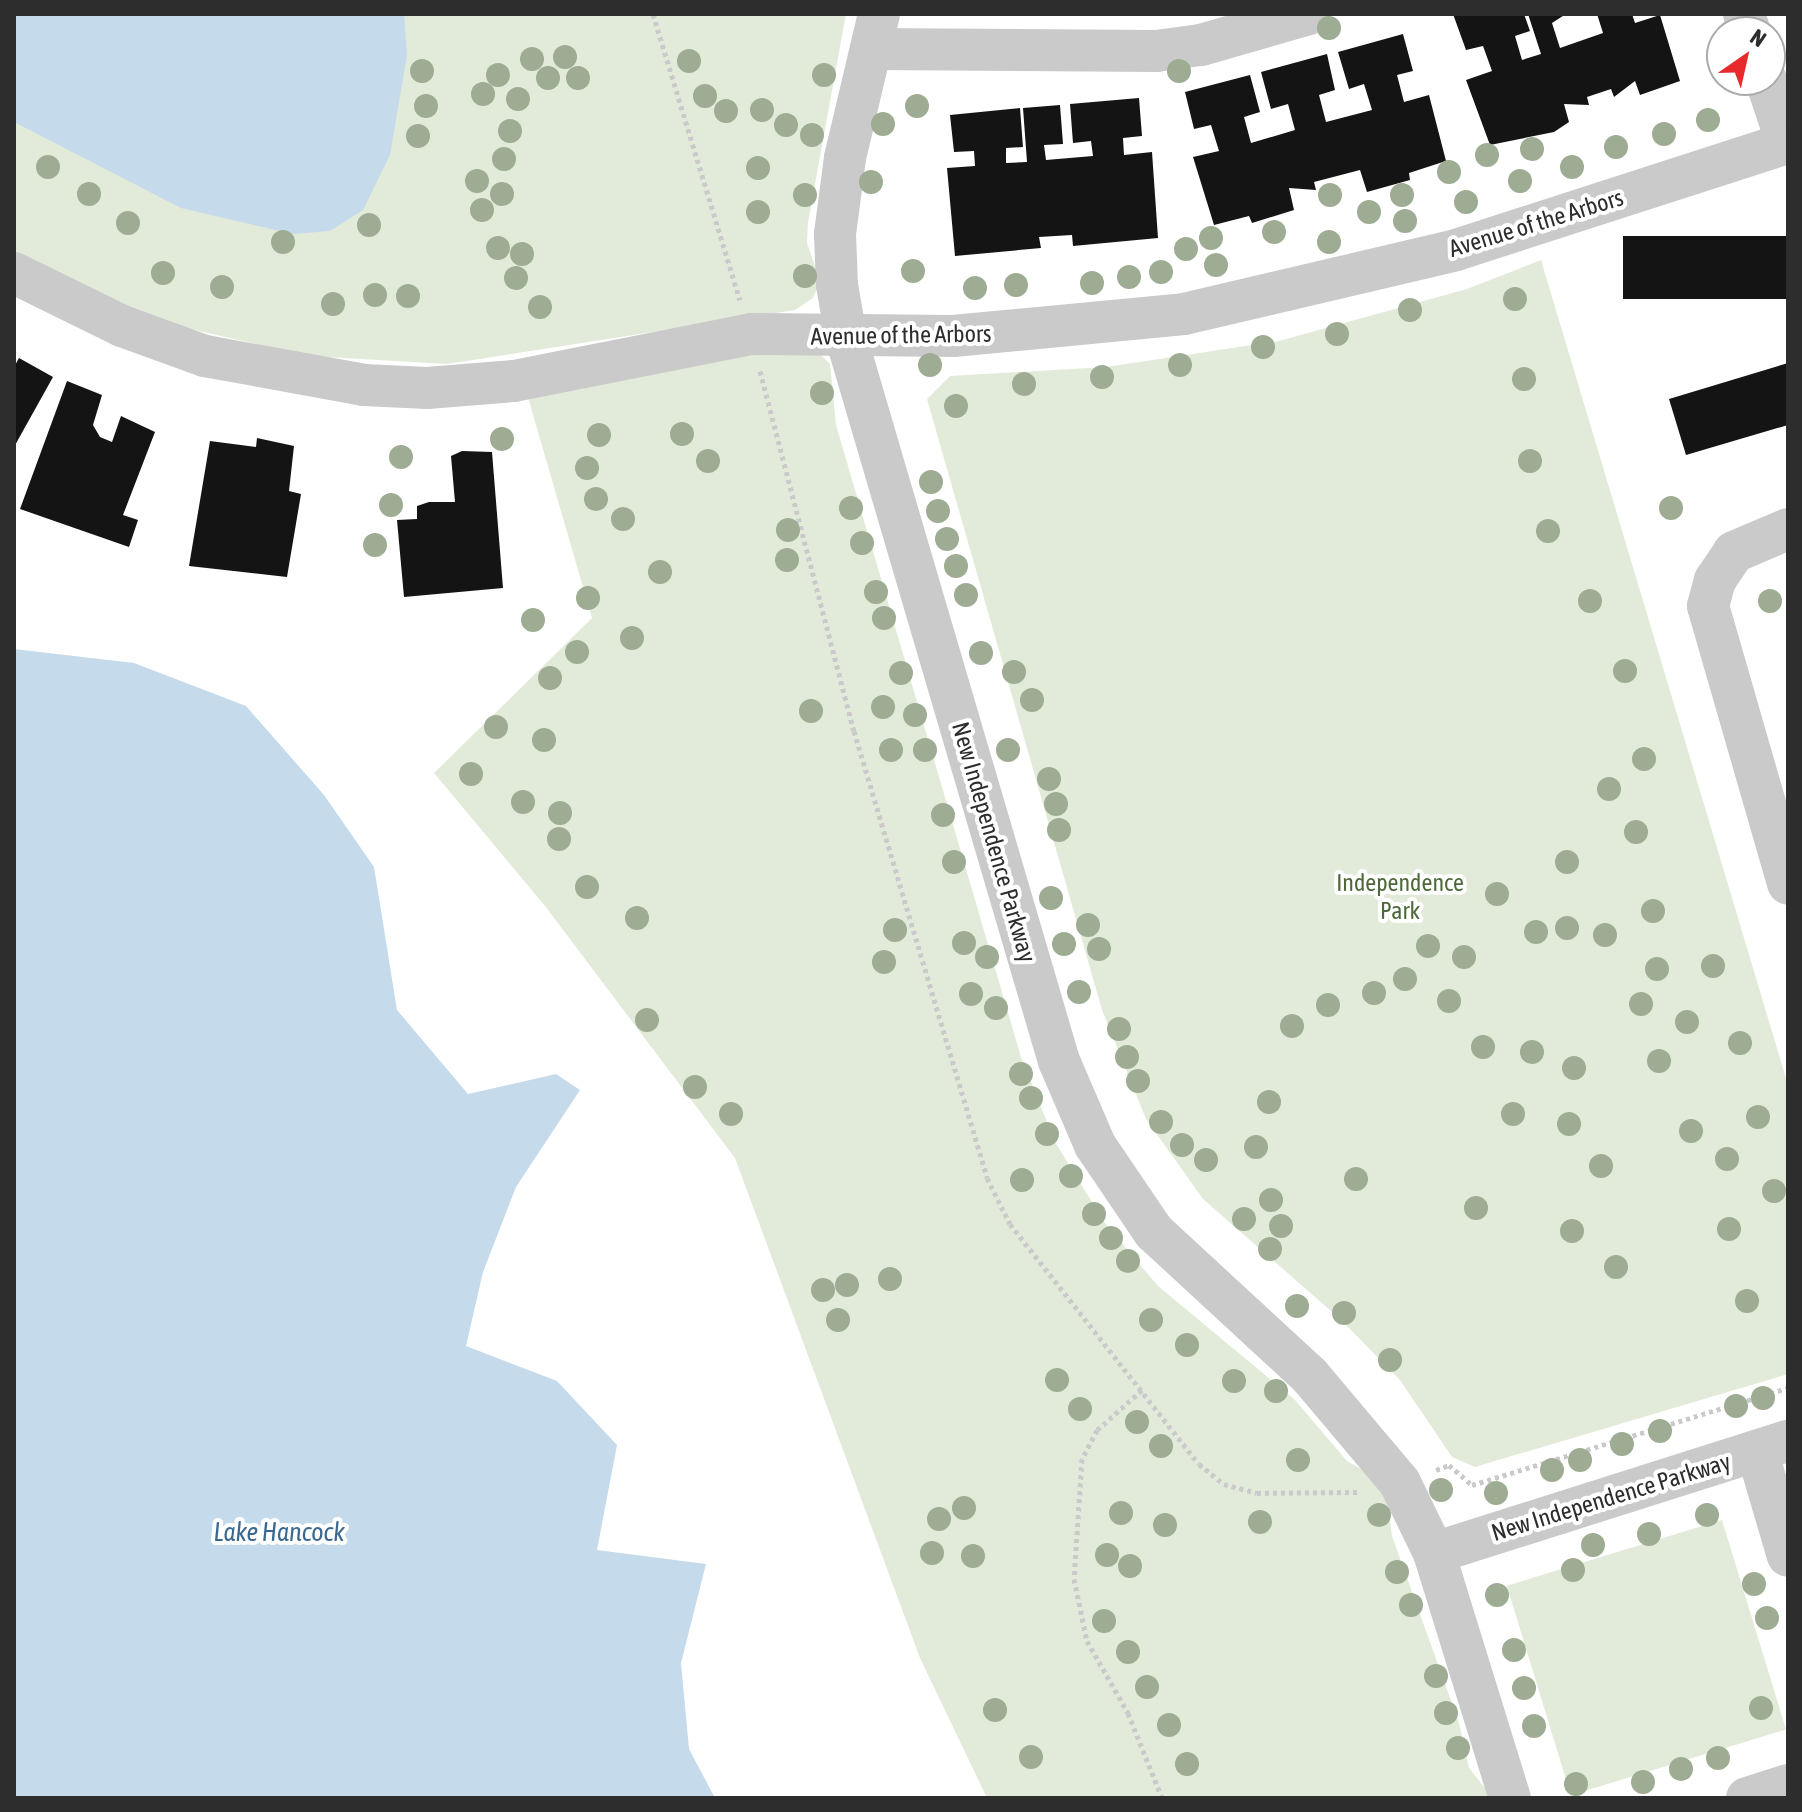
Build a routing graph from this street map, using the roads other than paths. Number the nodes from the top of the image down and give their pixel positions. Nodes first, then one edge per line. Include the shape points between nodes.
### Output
1 (1309, 14) edge
2 (875, 31) edge
3 (1158, 32) edge
4 (1771, 96) edge
5 (1787, 143) edge
6 (14, 273) edge
7 (846, 337) junction
8 (1788, 529) edge
9 (1788, 884) edge
10 (1772, 1446) edge
11 (1434, 1553) junction
12 (1788, 1556) edge
13 (1788, 1785) edge
14 (1510, 1798) edge
15 (1747, 1798) edge

1 - 3 street via 1201,45
2 - 3 street
2 - 7 street, New Independence Parkway via 835,234
4 - 5 street
5 - 7 street, Avenue of the Arbors via 1456,250 1184,314 983,334
6 - 7 street, Avenue of the Arbors via 122,326 205,356 364,385 514,381 751,334
7 - 11 street, New Independence Parkway via 1059,1061 1095,1145 1154,1232 1310,1376 1400,1483
8 - 9 street via 1734,552 1715,580 1708,606
10 - 11 street, New Independence Parkway
10 - 12 street
11 - 14 street, New Independence Parkway
13 - 15 street

